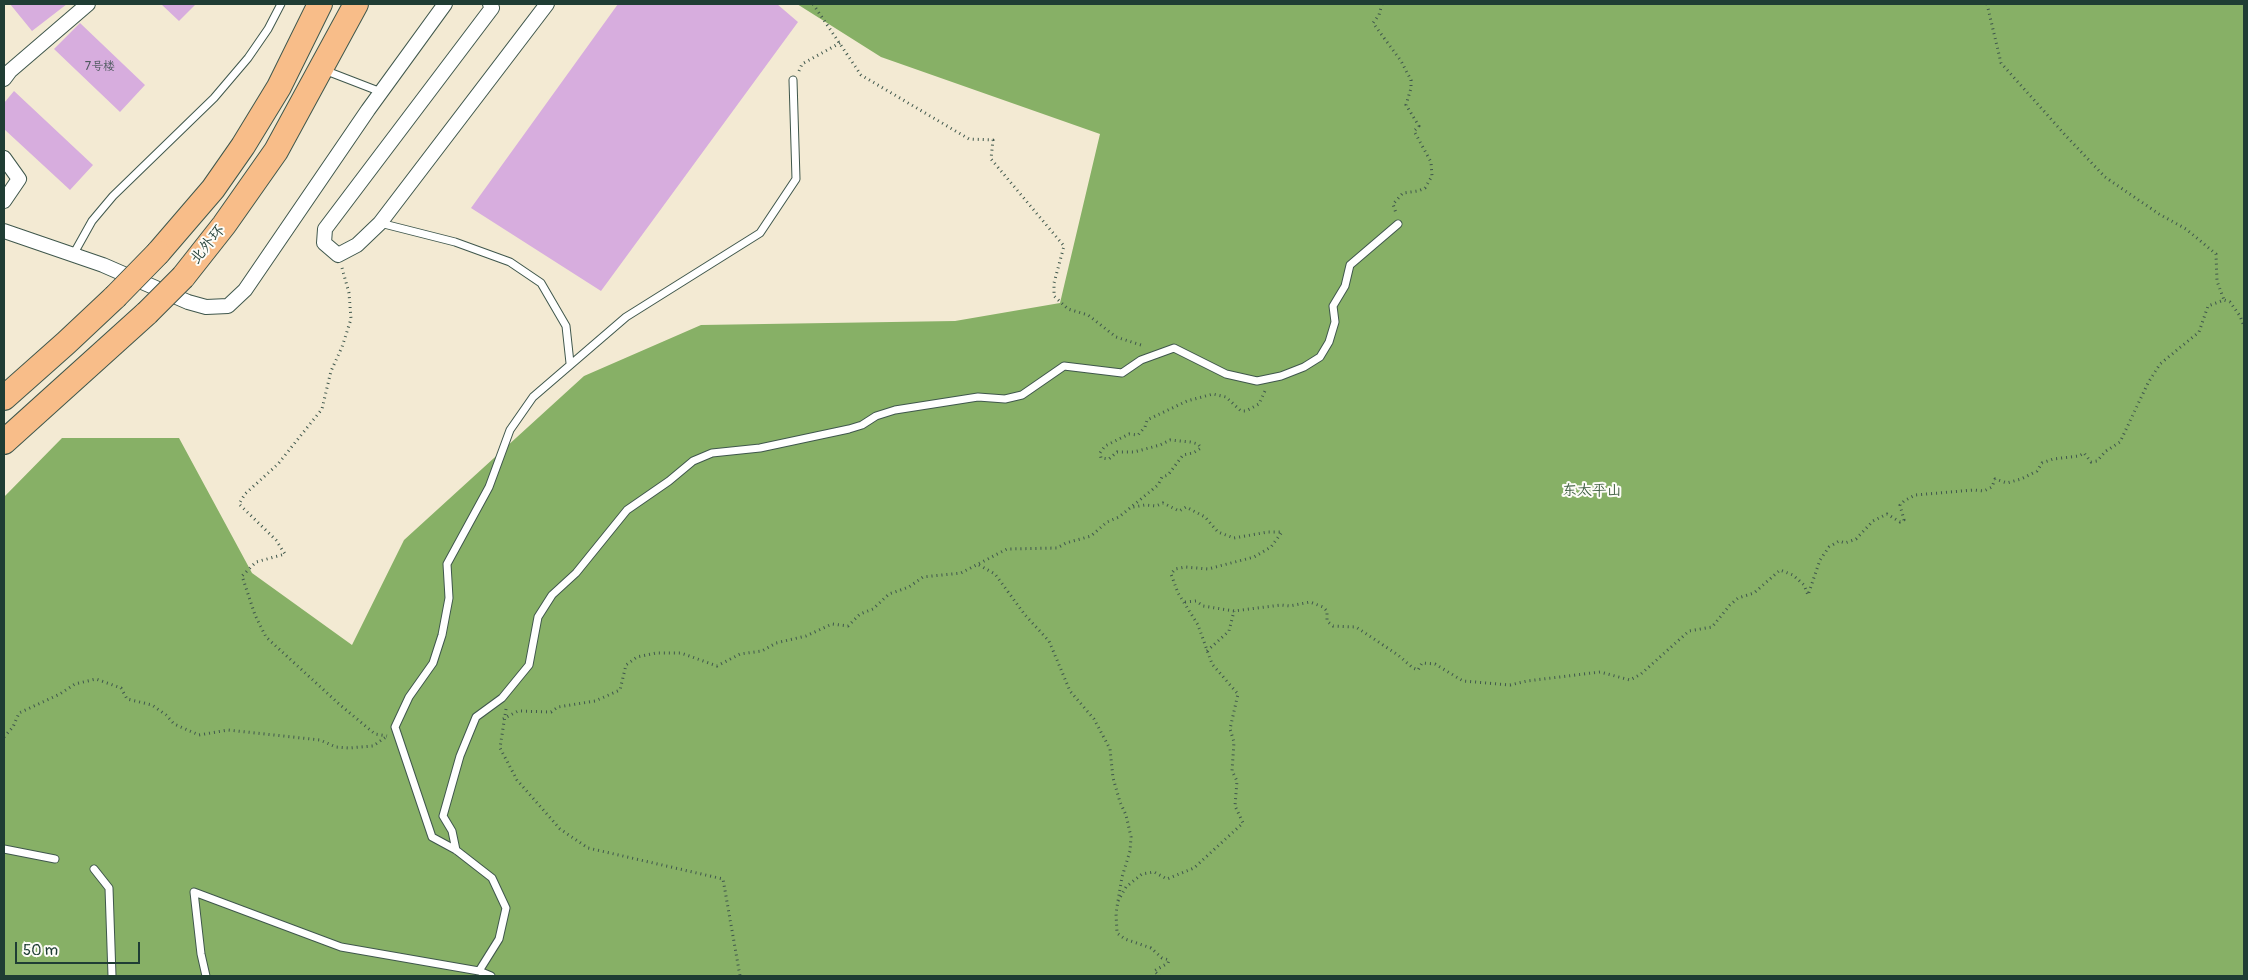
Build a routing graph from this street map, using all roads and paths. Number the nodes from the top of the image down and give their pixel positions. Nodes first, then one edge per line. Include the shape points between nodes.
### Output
1 (88, 4) edge
2 (281, 4) edge
3 (320, 4) edge
4 (356, 4) edge
5 (445, 4) edge
6 (490, 4) edge
7 (547, 4) edge
8 (813, 4) edge
9 (1382, 4) edge
10 (1987, 4) edge
11 (840, 44) junction
12 (321, 69) junction
13 (4, 79) edge
14 (793, 80) joint
15 (381, 92) junction
16 (4, 158) edge
17 (4, 201) edge
18 (380, 223) junction
19 (1398, 224) joint
20 (4, 231) edge
21 (335, 252) junction
22 (73, 255) junction
23 (2224, 300) junction
24 (2244, 326) edge
25 (1161, 353) junction
26 (570, 363) junction
27 (1265, 379) junction
28 (4, 398) edge
29 (4, 442) edge
30 (1132, 507) junction
31 (979, 564) junction
32 (1185, 602) junction
33 (1234, 611) junction
34 (1207, 651) junction
35 (516, 681) junction
36 (503, 718) junction
37 (395, 728) junction
38 (387, 736) junction
39 (4, 737) edge
40 (4, 849) edge
41 (456, 850) junction
42 (55, 860) dead end
43 (94, 868) dead end
44 (1118, 901) junction
45 (479, 971) junction
46 (112, 976) edge
47 (206, 976) edge
48 (492, 976) edge
49 (740, 976) edge
50 (1160, 976) edge

1 - 13 street via 10,70
2 - 22 lane via 248,58 214,98 113,196 92,221
3 - 28 highway, bridge via 279,87 213,189 115,297
4 - 12 highway, 北外环
5 - 15 street
6 - 21 street via 492,8 326,229 324,243
7 - 18 street
8 - 11 path
9 - 19 path via 1373,23 1411,80 1406,105 1419,126 1414,131 1431,162 1432,176 1425,188 1403,193 1394,204
10 - 23 path via 2002,63 2105,177 2186,229 2216,254 2217,281
11 - 14 path via 802,64
11 - 25 path via 861,75 969,139 993,140 991,159 1064,246 1054,283 1054,296 1068,309 1088,315 1116,337
12 - 15 lane
12 - 29 highway, 北外环, bridge via 276,151 224,225 182,277
14 - 26 lane via 796,178 760,233 626,317
15 - 22 street via 245,290 228,306 206,307 188,302
16 - 17 street via 20,179
18 - 21 street via 357,245 338,254
18 - 26 lane via 492,255 510,262 541,283 566,326
19 - 27 lane via 1350,265 1345,286 1333,306 1335,322 1329,342 1320,358 1304,367
20 - 22 street
21 - 38 path via 349,293 350,319 331,371 322,408 278,464 245,494 239,504 276,540 285,554 256,562 242,576 266,637 375,734
23 - 24 path via 2230,302
23 - 33 path via 2208,306 2199,332 2160,364 2120,442 2097,461 2091,462 2084,453 2042,463 2037,471 2021,479 2007,483 1995,479 1992,487 1984,491 1915,495 1900,505 1904,520 1900,522 1887,514 1873,521 1856,539 1845,543 1839,541 1830,547 1820,560 1808,595 1793,575 1780,570 1754,593 1738,598 1712,627 1689,631 1630,680 1600,672 1510,685 1463,681 1435,664 1422,663 1418,670 1413,668 1356,627 1333,626 1327,621 1327,612 1322,606 1310,602
25 - 27 lane via 1174,348 1226,374 1257,381
25 - 35 lane via 1141,360 1122,373 1064,366 1022,395 1005,399 978,397 896,410 849,429 760,448 712,453 693,461 627,510 576,573 552,595 538,617 529,665
26 - 37 lane via 533,397 510,430 489,487 447,564 449,598 433,663 410,697
27 - 30 path via 1265,391 1259,404 1246,411 1241,411 1226,397 1204,395 1155,415 1147,420 1138,435 1130,434 1105,446 1101,458 1109,459 1117,452 1144,449 1170,440 1198,444 1201,448 1183,455 1168,475
30 - 31 path via 1091,536 1057,548 1007,549
30 - 32 path via 1163,503 1179,511 1186,507 1204,517 1218,532 1234,538 1282,532 1271,547 1254,558 1208,569 1175,569 1171,574
31 - 36 path via 961,573 923,577 909,587 889,594 848,626 832,624 762,651 740,654 717,666 681,653 637,657 626,665 620,690 595,702 558,707 551,712 518,711
31 - 44 path via 994,574 1049,641 1070,691 1094,719 1110,749 1115,785 1131,837
32 - 33 path via 1196,601 1203,606
32 - 34 path
33 - 34 path via 1229,631
34 - 44 path via 1212,664 1238,694 1230,729 1234,742 1232,771 1237,781 1235,806 1243,823 1194,868 1167,879 1154,872 1142,874 1126,887
35 - 36 path
35 - 41 lane via 502,698 476,718 460,756 443,816 452,831
36 - 49 path via 500,748 517,780 560,828 588,848 723,878
37 - 38 path
37 - 41 lane via 432,836
38 - 39 path via 373,746 349,748 320,740 228,730 199,735 174,724 152,704 127,699 121,688 96,679 75,684 20,713
40 - 42 lane
41 - 45 lane via 492,878 506,908 499,938
43 - 46 lane via 109,888
44 - 50 path via 1117,933 1169,960 1154,971
45 - 47 lane via 341,947 194,892
45 - 48 lane

